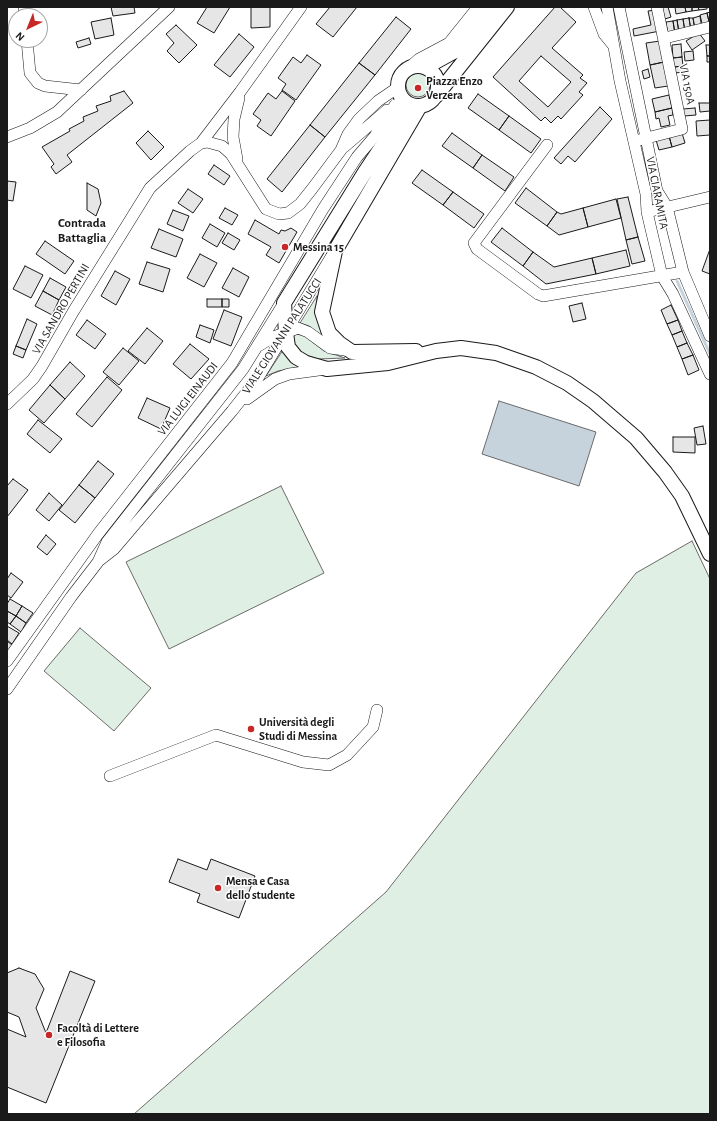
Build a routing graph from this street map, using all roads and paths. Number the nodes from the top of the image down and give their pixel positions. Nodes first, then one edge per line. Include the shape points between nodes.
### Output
1 (169, 7) edge
2 (301, 7) edge
3 (478, 7) edge
4 (491, 7) edge
5 (507, 7) edge
6 (594, 7) edge
7 (606, 7) edge
8 (619, 7) edge
9 (657, 7) edge
10 (292, 12) edge
11 (710, 27) edge
12 (665, 38) junction
13 (614, 47) junction
14 (28, 48) edge
15 (411, 66) junction
16 (426, 67) junction
17 (81, 90) junction
18 (240, 92) junction
19 (435, 96) junction
20 (398, 98) junction
21 (420, 106) junction
22 (372, 124) junction
23 (7, 137) edge
24 (646, 138) junction
25 (370, 140) junction
26 (634, 142) junction
27 (201, 143) junction
28 (547, 145) dead end
29 (341, 150) junction
30 (238, 164) junction
31 (710, 197) edge
32 (667, 206) junction
33 (647, 212) junction
34 (335, 251) junction
35 (684, 272) junction
36 (662, 276) junction
37 (284, 303) junction
38 (286, 333) junction
39 (710, 336) edge
40 (257, 347) junction
41 (436, 351) junction
42 (352, 352) junction
43 (327, 369) junction
44 (710, 374) edge
45 (7, 404) edge
46 (232, 411) junction
47 (710, 554) edge
48 (98, 562) junction
49 (7, 661) edge
50 (7, 689) edge
51 (377, 710) dead end
52 (110, 776) dead end

1 - 17 street
2 - 10 street, VIA SANDRO PERTINI
3 - 15 street via 449,43
4 - 16 main road via 455,51
5 - 19 main road
6 - 13 street via 604,34
7 - 13 street, VIA CIARAMITA
8 - 24 street, VIA CIARAMITA
9 - 12 street, VIA 150A
10 - 18 street, VIA SANDRO PERTINI
11 - 12 street
12 - 24 street, VIA 150A via 682,129
13 - 26 street, VIA CIARAMITA
14 - 17 street via 30,73 38,83
15 - 16 main road
15 - 20 main road via 402,72 397,82
16 - 19 main road via 436,76 438,90
17 - 23 street via 50,117
18 - 27 street, VIA SANDRO PERTINI
18 - 30 street via 233,138
19 - 21 main road
20 - 21 main road
20 - 22 street via 374,111
20 - 25 street, VIA LUIGI EINAUDI
20 - 29 street via 378,101 359,119
20 - 37 main road, VIALE GIOVANNI PALATUCCI via 399,121
21 - 34 main road, VIALE GIOVANNI PALATUCCI
22 - 25 street
22 - 29 street
24 - 26 street
24 - 32 street, VIA CIARAMITA via 657,192
25 - 49 street, VIA LUIGI EINAUDI via 318,216 226,371 98,534
26 - 33 street, VIA CIARAMITA via 646,194
27 - 30 street via 212,142 222,146
27 - 45 street, VIA SANDRO PERTINI via 159,177 150,188 42,366
28 - 36 street via 474,243 476,249 541,295
29 - 30 street via 300,204 284,214 270,212 262,205
31 - 32 street
32 - 33 street
32 - 35 street, VIA CIARAMITA
33 - 36 street, VIA CIARAMITA
34 - 38 street, VIALE GIOVANNI PALATUCCI
34 - 42 main road via 322,312 329,333
35 - 36 street
35 - 39 street, VIA CIARAMITA
36 - 44 street, VIA CIARAMITA
37 - 38 main road
37 - 40 street, VIALE GIOVANNI PALATUCCI
38 - 40 street via 271,338
38 - 42 street via 293,329 305,330 330,348
38 - 43 main road via 288,347 296,357
38 - 46 street, VIALE GIOVANNI PALATUCCI via 258,378
40 - 48 street, VIALE GIOVANNI PALATUCCI via 224,394 107,542
41 - 42 main road
41 - 43 main road via 388,363
41 - 47 main road via 461,348 496,353 536,367 593,400 624,426 657,462 682,496
43 - 46 street via 289,374 267,382
46 - 48 street, VIALE GIOVANNI PALATUCCI via 114,549
48 - 50 street, VIALE GIOVANNI PALATUCCI
51 - 52 street via 373,727 347,755 329,765 303,762 216,734

